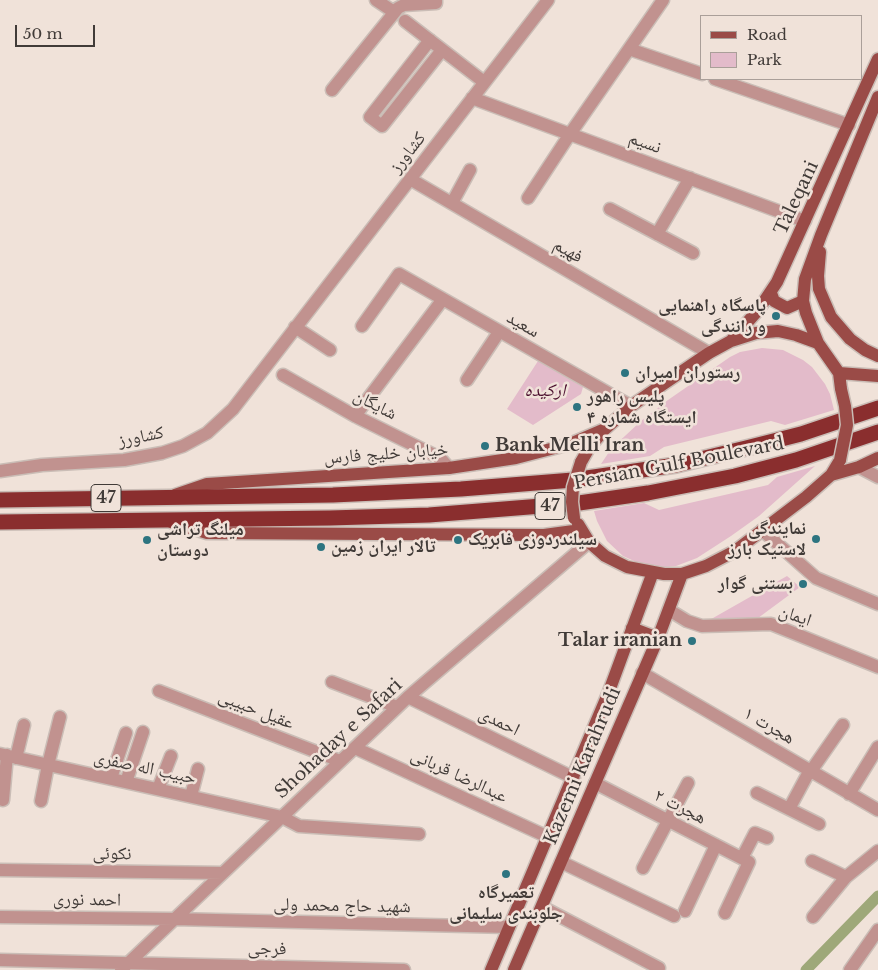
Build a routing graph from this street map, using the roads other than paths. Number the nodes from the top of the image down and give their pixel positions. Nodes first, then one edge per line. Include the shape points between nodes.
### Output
1 (376, 0) edge
2 (436, 0) edge
3 (548, 0) edge
4 (663, 0) edge
5 (394, 12) junction
6 (405, 21) dead end
7 (430, 40) junction
8 (629, 49) junction
9 (442, 50) junction
10 (878, 59) edge
11 (700, 73) edge
12 (718, 80) edge
13 (484, 82) junction
14 (332, 90) dead end
15 (878, 97) edge
16 (472, 98) junction
17 (849, 125) junction
18 (570, 134) junction
19 (470, 170) dead end
20 (690, 178) junction
21 (410, 179) junction
22 (528, 198) dead end
23 (452, 204) junction
24 (610, 209) dead end
25 (805, 221) junction
26 (657, 234) junction
27 (821, 234) junction
28 (693, 253) dead end
29 (771, 293) junction
30 (443, 299) junction
31 (803, 301) junction
32 (362, 326) dead end
33 (295, 327) junction
34 (499, 332) junction
35 (731, 341) junction
36 (818, 344) junction
37 (330, 350) dead end
38 (709, 353) junction
39 (878, 356) edge
40 (839, 373) junction
41 (283, 375) dead end
42 (878, 376) edge
43 (467, 380) dead end
44 (630, 406) junction
45 (878, 408) edge
46 (355, 416) junction
47 (605, 429) junction
48 (878, 432) edge
49 (878, 458) edge
50 (859, 467) junction
51 (449, 468) junction
52 (0, 471) edge
53 (831, 475) junction
54 (878, 477) edge
55 (167, 497) junction
56 (0, 500) edge
57 (166, 521) junction
58 (0, 522) edge
59 (581, 530) junction
60 (762, 530) junction
61 (589, 542) junction
62 (653, 572) junction
63 (682, 574) junction
64 (878, 604) edge
65 (669, 610) junction
66 (632, 628) junction
67 (658, 638) junction
68 (878, 667) edge
69 (642, 673) junction
70 (332, 682) dead end
71 (159, 691) dead end
72 (408, 697) junction
73 (398, 707) junction
74 (60, 717) dead end
75 (24, 725) dead end
76 (843, 725) dead end
77 (143, 732) dead end
78 (126, 733) dead end
79 (355, 748) junction
80 (878, 748) edge
81 (8, 756) edge
82 (171, 756) dead end
83 (340, 761) junction
84 (48, 764) junction
85 (198, 769) dead end
86 (811, 771) junction
87 (111, 778) junction
88 (574, 778) junction
89 (126, 782) junction
90 (595, 783) junction
91 (688, 783) dead end
92 (158, 789) junction
93 (757, 793) dead end
94 (849, 794) junction
95 (191, 796) junction
96 (3, 800) dead end
97 (41, 801) dead end
98 (789, 809) junction
99 (878, 810) edge
100 (282, 817) junction
101 (668, 820) junction
102 (819, 824) dead end
103 (419, 834) dead end
104 (548, 837) junction
105 (767, 838) dead end
106 (716, 845) junction
107 (878, 852) edge
108 (745, 860) junction
109 (812, 861) dead end
110 (561, 862) junction
111 (643, 868) dead end
112 (0, 870) edge
113 (223, 873) junction
114 (846, 877) junction
115 (542, 907) junction
116 (725, 913) dead end
117 (0, 916) edge
118 (813, 917) dead end
119 (174, 919) junction
120 (509, 927) junction
121 (878, 930) edge
122 (873, 947) edge
123 (0, 960) edge
124 (124, 966) edge
125 (210, 967) edge
126 (246, 968) edge
127 (276, 968) edge
128 (659, 968) dead end
129 (338, 969) edge
130 (404, 970) edge
131 (491, 970) edge
132 (515, 970) edge
133 (850, 970) edge

1 - 5 street
2 - 5 street via 436,3 404,5
3 - 13 street, کشاورز
4 - 8 street
5 - 14 street
6 - 7 street
7 - 9 street
7 - 9 street via 370,117 382,126
8 - 11 street
8 - 18 street
9 - 13 street
10 - 17 main road, Taleqani
12 - 17 street
13 - 16 street, کشاورز
15 - 27 main road, Taleqani
16 - 18 street, نسیم
16 - 21 street, کشاورز
17 - 25 main road, Taleqani
18 - 20 street, نسیم
18 - 22 street
19 - 23 street
20 - 25 street, نسیم
20 - 26 street
21 - 23 street, فهیم
21 - 33 street, کشاورز
23 - 38 street, فهیم
24 - 26 street
25 - 29 main road, Taleqani
26 - 28 street
27 - 31 main road, Taleqani via 805,279
27 - 39 main road via 818,276 824,303 831,317 850,339
29 - 31 main road via 774,301 787,308
29 - 35 main road, Taleqani
30 - 32 street, سعید via 399,274
30 - 34 street, سعید
30 - 46 street
31 - 36 main road, Taleqani
33 - 37 street
33 - 52 street, کشاورز via 233,409 207,433 183,446 124,460
34 - 43 street
34 - 44 street, سعید
35 - 36 main road via 756,333 778,331
35 - 38 main road
36 - 40 main road, Taleqani
38 - 44 main road
40 - 42 main road
40 - 53 main road, bridge via 847,425 840,460
41 - 46 street, شایگان
44 - 47 main road
45 - 55 highway, Persian Gulf Boulevard / 47 via 801,434 676,465 573,480 461,490
46 - 51 street, شایگان via 440,458
47 - 51 main road, خیابان خلیج فارس via 570,444 516,458
47 - 59 main road, bridge via 581,462 573,487 574,518
48 - 57 highway, Persian Gulf Boulevard / 47 via 796,460 735,476 594,501 429,515
49 - 50 main road
50 - 53 main road
50 - 54 street
51 - 55 main road, خیابان خلیج فارس via 207,484
53 - 60 main road
55 - 56 highway, 47
57 - 58 highway, 47
57 - 59 main road via 207,533 544,535
59 - 61 main road
60 - 63 main road via 706,566
60 - 64 street via 816,578
61 - 62 main road via 605,556 627,567
61 - 72 street, Shohaday e Safari
62 - 63 main road
62 - 66 main road, Kazemi Karahrudi
63 - 65 main road, Kazemi Karahrudi
65 - 67 main road, Kazemi Karahrudi
65 - 68 street, ایمان via 702,626 771,624
66 - 67 main road
66 - 88 main road, Kazemi Karahrudi
67 - 69 main road, Kazemi Karahrudi
69 - 86 street, هجرت ۱
69 - 90 main road, Kazemi Karahrudi
70 - 73 street
71 - 83 street, عقیل حبیبی
72 - 73 street, Shohaday e Safari
72 - 88 street, احمدی
73 - 79 street, Shohaday e Safari
74 - 84 street
75 - 81 street
76 - 86 street
77 - 89 street
78 - 87 street
79 - 83 street, Shohaday e Safari
79 - 104 street, عبدالرضا قربانی
80 - 94 street
81 - 84 street, حبیب اله صفری
81 - 96 street
82 - 92 street
83 - 100 street, Shohaday e Safari
84 - 87 street, حبیب اله صفری
84 - 97 street
85 - 95 street
86 - 94 street, هجرت ۱
86 - 98 street
87 - 89 street, حبیب اله صفری
88 - 104 main road, Kazemi Karahrudi
89 - 92 street, حبیب اله صفری
90 - 101 street, هجرت ۲
90 - 110 main road, Kazemi Karahrudi
91 - 101 street
92 - 95 street, حبیب اله صفری
93 - 98 street
94 - 99 street, هجرت ۱
95 - 100 street, حبیب اله صفری
98 - 102 street
100 - 103 street, حبیب اله صفری via 298,826
100 - 113 street, Shohaday e Safari
101 - 106 street, هجرت ۲
101 - 111 street
104 - 120 main road, Kazemi Karahrudi
105 - 108 street via 756,833
106 - 108 street, هجرت ۲
106 - 110 street via 680,914
107 - 114 street
108 - 116 street
109 - 114 street
110 - 115 main road, Kazemi Karahrudi
112 - 113 street, نکوئی
113 - 119 street, Shohaday e Safari
114 - 118 street
115 - 128 street
115 - 132 main road, Kazemi Karahrudi
117 - 119 street, احمد نوری
119 - 120 street, شهید حاج محمد ولی
119 - 124 street, Shohaday e Safari
120 - 131 main road, Kazemi Karahrudi
121 - 122 street
122 - 133 street
123 - 124 street, فرجی
124 - 125 street, فرجی
125 - 126 street, فرجی
126 - 127 street, فرجی
127 - 129 street, فرجی
129 - 130 street, فرجی

